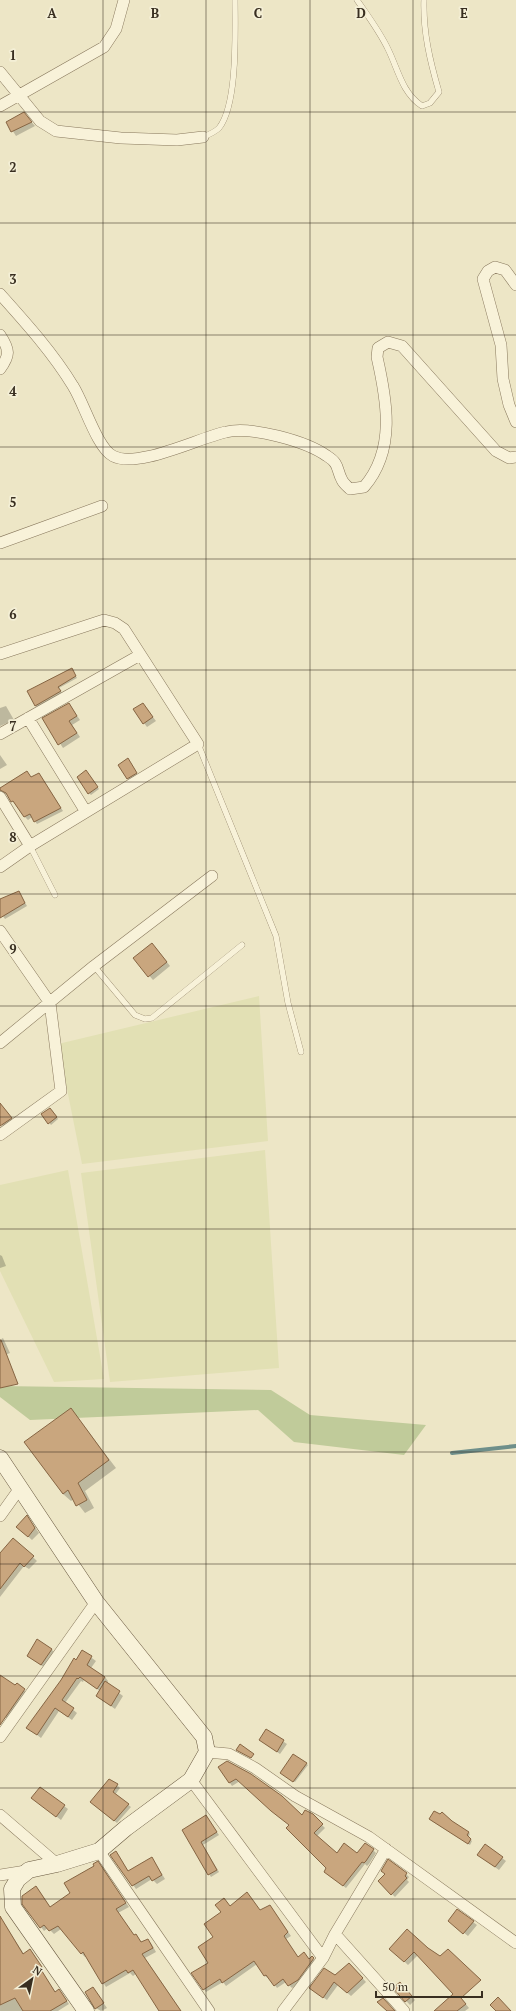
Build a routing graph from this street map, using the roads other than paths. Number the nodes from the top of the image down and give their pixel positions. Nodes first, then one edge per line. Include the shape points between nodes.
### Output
1 (124, 0) edge
2 (234, 0) edge
3 (357, 0) edge
4 (424, 0) edge
5 (0, 72) edge
6 (18, 95) junction
7 (0, 106) edge
8 (203, 137) joint
9 (516, 285) edge
10 (0, 294) edge
11 (0, 335) edge
12 (0, 369) edge
13 (516, 422) edge
14 (516, 457) edge
15 (102, 506) dead end
16 (0, 543) edge
17 (0, 654) edge
18 (140, 655) junction
19 (28, 718) junction
20 (0, 734) edge
21 (198, 744) junction
22 (0, 797) edge
23 (86, 812) junction
24 (30, 846) junction
25 (0, 867) edge
26 (212, 876) dead end
27 (55, 895) dead end
28 (0, 932) edge
29 (242, 945) dead end
30 (94, 966) junction
31 (50, 1003) junction
32 (0, 1043) edge
33 (301, 1052) dead end
34 (0, 1135) edge
35 (0, 1458) edge
36 (20, 1488) junction
37 (0, 1516) edge
38 (96, 1602) junction
39 (0, 1737) edge
40 (207, 1752) junction
41 (191, 1780) junction
42 (0, 1815) edge
43 (386, 1849) junction
44 (99, 1851) junction
45 (57, 1864) junction
46 (29, 1870) junction
47 (0, 1875) edge
48 (335, 1934) junction
49 (516, 1942) edge
50 (323, 1958) junction
51 (86, 2011) edge
52 (209, 2011) edge
53 (283, 2011) edge
54 (404, 2011) edge

1 - 6 street via 116,29 104,47
2 - 8 lane via 236,41 228,111 218,129
3 - 4 lane via 388,48 402,83 413,100 422,106 430,103 438,92 423,22
5 - 6 street
6 - 7 street
6 - 8 street via 40,121 56,131 142,139 177,140
9 - 13 street via 505,270 495,267 488,271 483,279 501,345 503,379 509,405
10 - 14 street via 35,333 74,386 103,447 112,456 122,460 153,456 228,431 260,431 327,455 338,465 342,481 350,489 364,487 374,476 383,451 388,417 378,348 388,342 402,346 496,451 509,458
11 - 12 street via 8,347 8,356
15 - 16 street
17 - 18 street via 104,620 115,622 124,629
18 - 19 street
18 - 21 street
19 - 20 street
19 - 23 street
21 - 23 street
21 - 33 lane via 276,936 288,1003
22 - 24 street
23 - 24 street
24 - 25 street
24 - 27 lane
26 - 30 street
28 - 31 street
29 - 30 lane via 152,1018 135,1015
30 - 31 street
31 - 32 street
31 - 34 street via 61,1091
35 - 36 street
36 - 37 street
36 - 38 street
38 - 39 street
38 - 40 street via 204,1737
40 - 41 street
40 - 43 street via 229,1754 255,1768 294,1796
41 - 44 street
41 - 50 street
42 - 45 street
43 - 48 street
43 - 49 street
44 - 45 street
44 - 52 street
45 - 46 street
46 - 47 street
46 - 51 street via 18,1879 12,1889 13,1907
48 - 50 street
48 - 54 street
50 - 53 street

